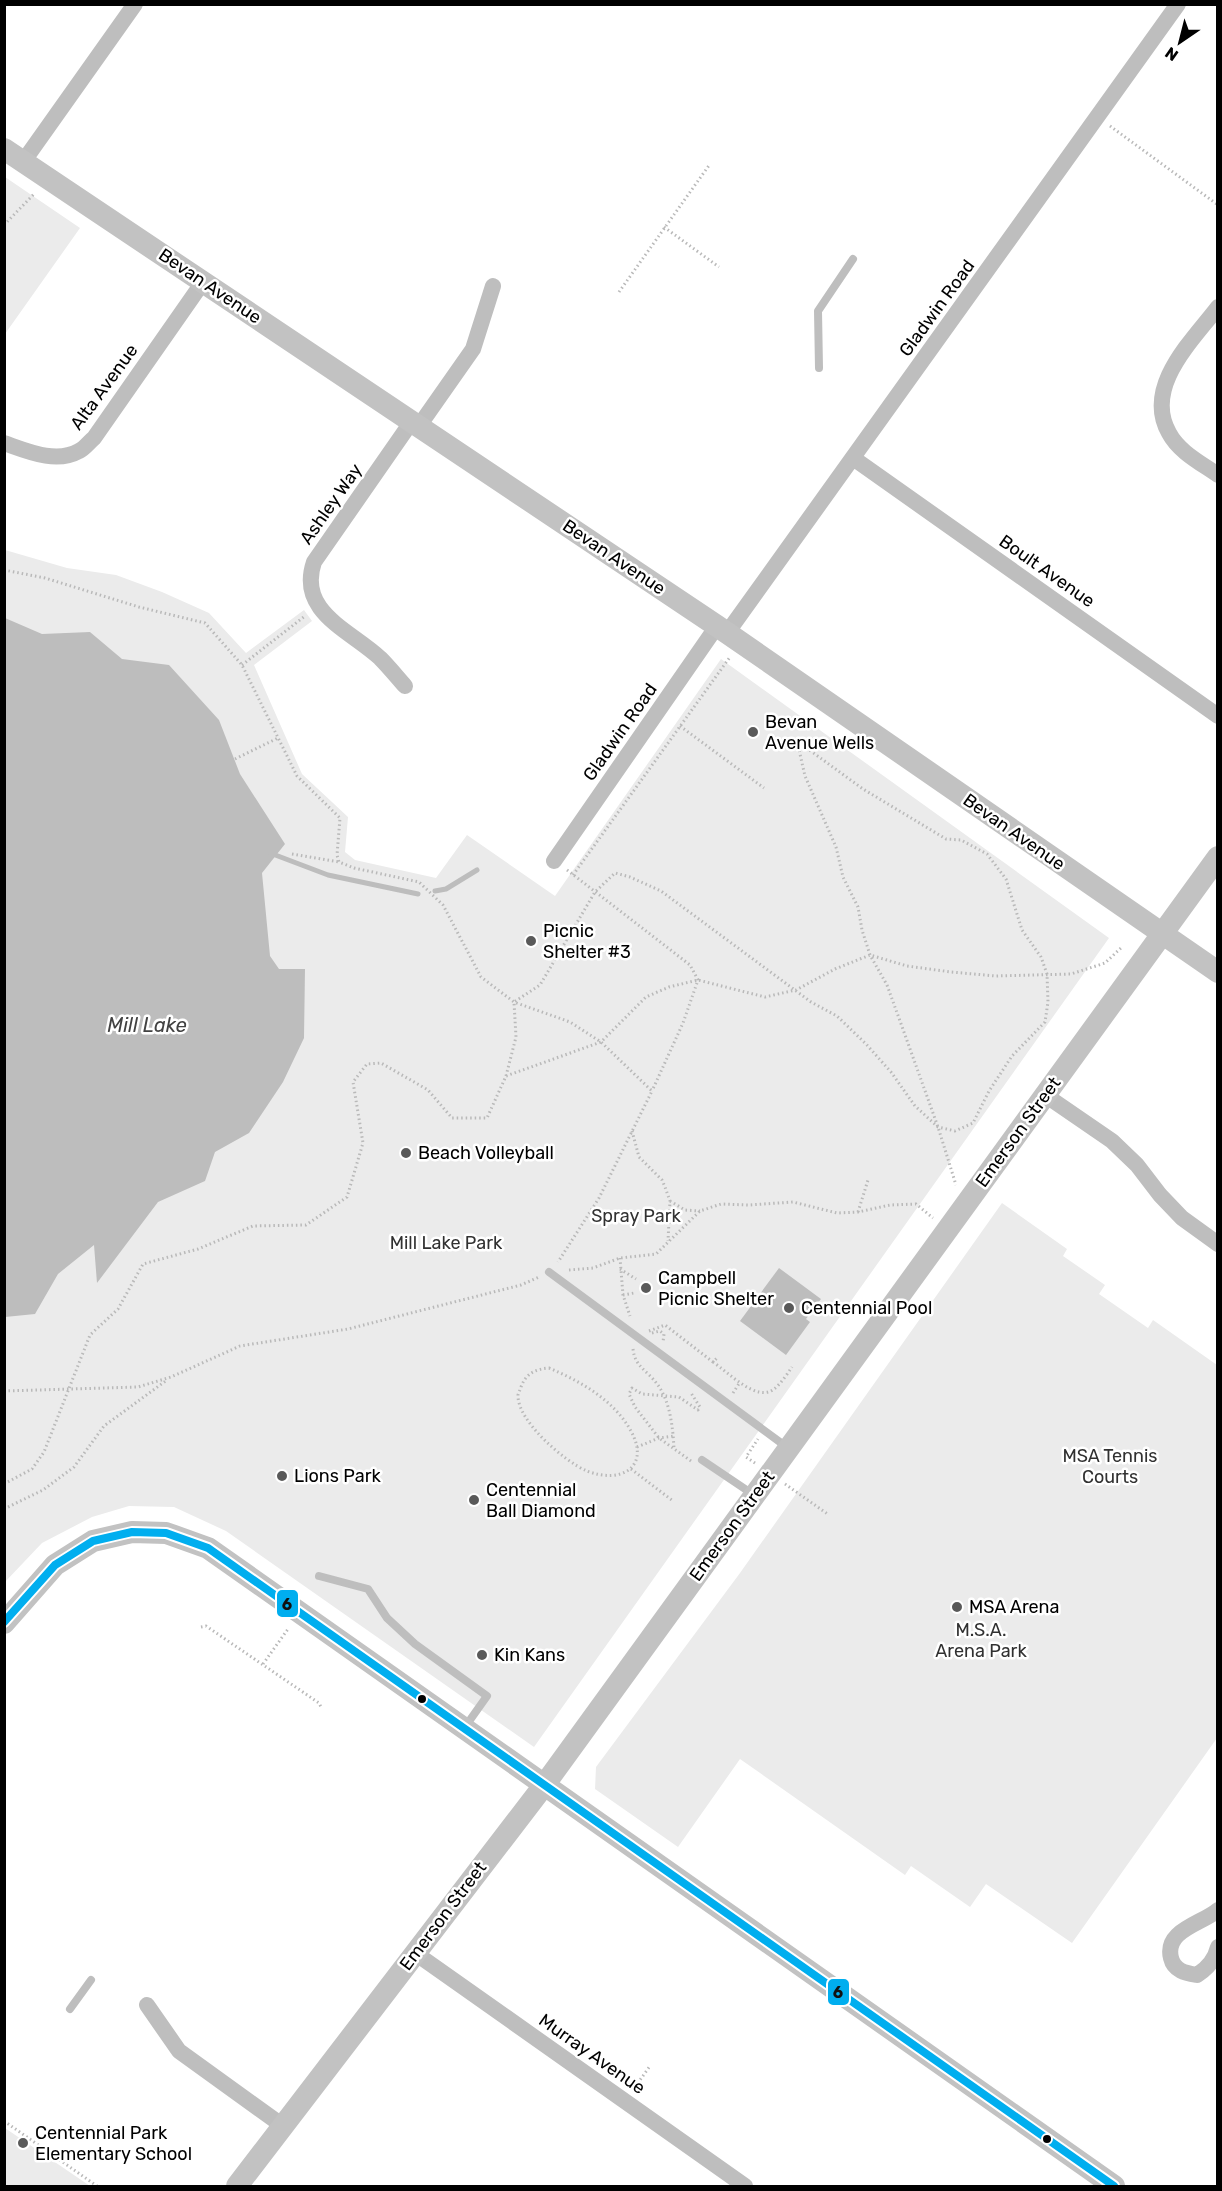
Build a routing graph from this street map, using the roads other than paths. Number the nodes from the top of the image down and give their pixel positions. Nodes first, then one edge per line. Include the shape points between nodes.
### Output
1 (135, 4) edge
2 (1178, 4) edge
3 (14, 156) edge
4 (854, 259) dead end
5 (203, 282) junction
6 (493, 286) dead end
7 (1218, 307) edge
8 (819, 368) dead end
9 (416, 423) junction
10 (4, 443) edge
11 (853, 458) junction
12 (1218, 475) edge
13 (728, 634) junction
14 (405, 686) dead end
15 (1218, 716) edge
16 (1218, 857) edge
17 (554, 861) dead end
18 (1162, 933) junction
19 (1218, 972) edge
20 (1045, 1095) junction
21 (1218, 1244) edge
22 (549, 1272) road end
23 (789, 1448) junction
24 (700, 1463) road end
25 (754, 1495) junction
26 (319, 1576) dead end
27 (4, 1623) edge
28 (464, 1727) junction
29 (545, 1784) junction
30 (1217, 1916) edge
31 (1218, 1947) edge
32 (415, 1953) junction
33 (91, 1980) dead end
34 (147, 2005) dead end
35 (70, 2009) dead end
36 (283, 2126) junction
37 (237, 2187) edge
38 (745, 2187) edge
39 (1114, 2187) edge

1 - 3 street
2 - 11 street, Gladwin Road
3 - 5 main road, Bevan Avenue
4 - 8 lane via 818,310
5 - 9 main road, Bevan Avenue
5 - 10 street, Alta Avenue via 94,438 80,451 61,457
6 - 9 street, Ashley Way via 473,349
7 - 12 street via 1173,367 1163,387 1162,411 1168,433 1184,452
9 - 13 main road, Bevan Avenue
9 - 14 street, Ashley Way via 314,562 310,575 310,588 328,617 380,658
11 - 13 street, Gladwin Road
11 - 15 street, Boult Avenue
13 - 17 street, Gladwin Road
13 - 18 main road, Bevan Avenue
16 - 18 main road, Emerson Street
18 - 19 main road, Bevan Avenue
18 - 20 main road, Emerson Street
20 - 21 street via 1112,1141 1182,1218
20 - 23 main road, Emerson Street
22 - 23 lane
23 - 25 main road, Emerson Street
24 - 25 lane
25 - 29 main road, Emerson Street
26 - 28 lane via 368,1589 387,1618 415,1644 487,1696
27 - 28 main road via 56,1565 93,1541 132,1532 166,1533 208,1548
28 - 29 main road
29 - 32 main road, Emerson Street
29 - 39 main road
30 - 31 street via 1191,1924 1176,1937 1169,1950 1172,1963 1181,1972 1197,1975 1208,1968
32 - 36 main road, Emerson Street
32 - 38 street, Murray Avenue
33 - 35 lane
34 - 36 street via 179,2051
36 - 37 main road, Emerson Street

